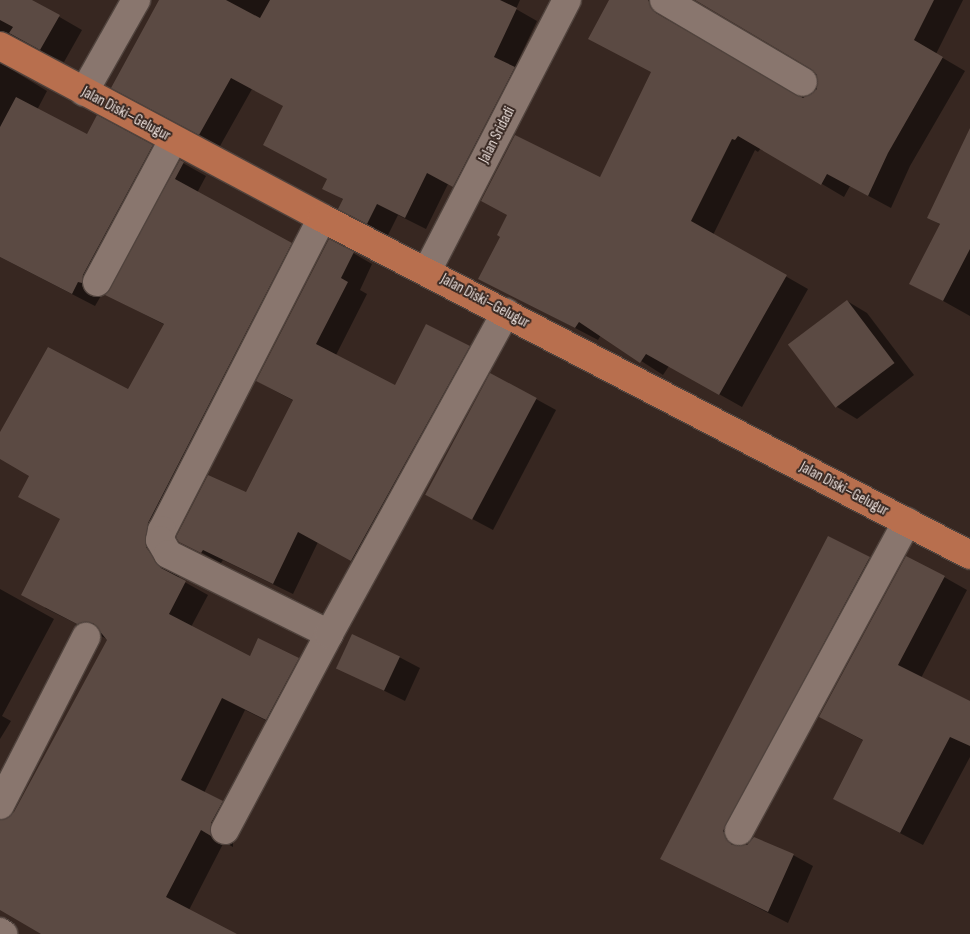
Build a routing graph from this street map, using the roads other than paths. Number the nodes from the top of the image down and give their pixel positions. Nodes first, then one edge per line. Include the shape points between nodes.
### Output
1 (136, 0) edge
2 (567, 0) edge
3 (664, 0) edge
4 (3, 54) edge
5 (803, 82) dead end
6 (84, 92) junction
7 (173, 140) junction
8 (322, 218) junction
9 (427, 271) junction
10 (97, 282) dead end
11 (506, 312) junction
12 (908, 522) junction
13 (970, 555) edge
14 (329, 634) junction
15 (86, 638) dead end
16 (0, 805) edge
17 (225, 830) dead end
18 (739, 832) dead end
19 (0, 932) edge
20 (4, 934) edge

1 - 6 street
2 - 9 street, Jalan Sridadi
3 - 5 street
4 - 6 main road, Jalan Diski–Gelugur
6 - 7 main road, Jalan Diski–Gelugur
7 - 8 main road, Jalan Diski–Gelugur
7 - 10 street
8 - 9 main road, Jalan Diski–Gelugur
8 - 14 street via 162,530 160,540 168,554
9 - 11 main road, Jalan Diski–Gelugur
11 - 12 main road, Jalan Diski–Gelugur
11 - 14 street
12 - 13 main road, Jalan Diski–Gelugur
12 - 18 street
14 - 17 street
15 - 16 street
19 - 20 street

